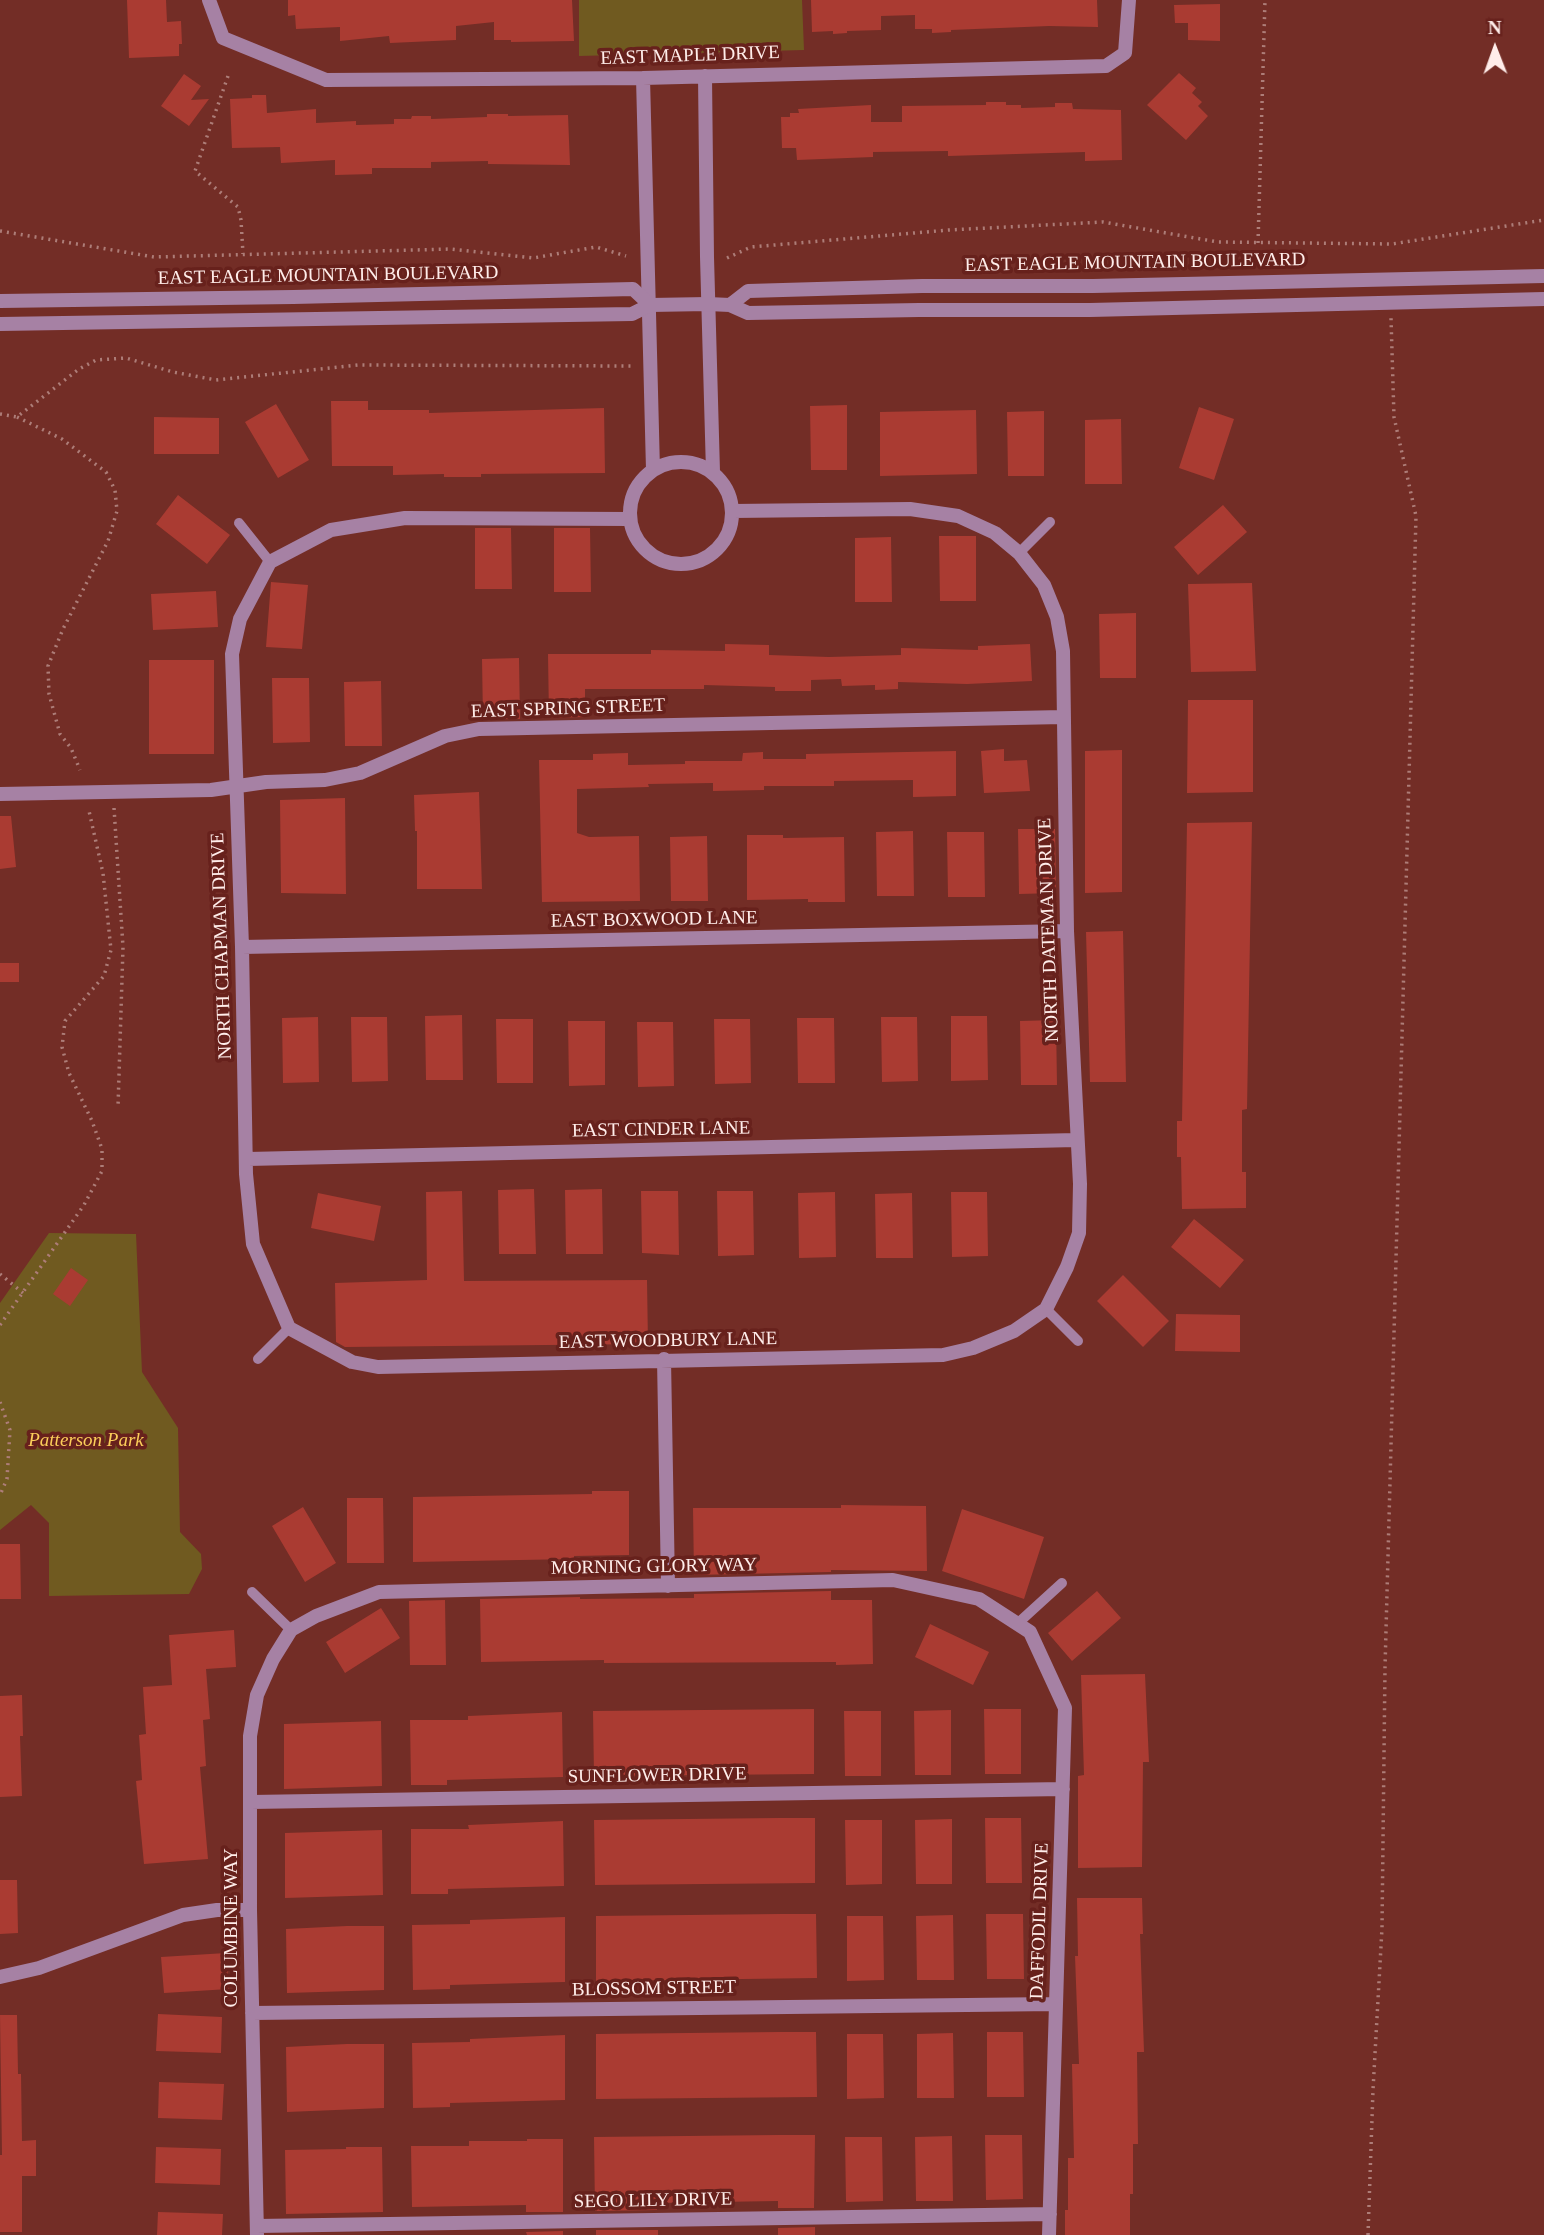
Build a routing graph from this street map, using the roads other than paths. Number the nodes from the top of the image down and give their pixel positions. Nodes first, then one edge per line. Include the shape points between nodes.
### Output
1 (209, 0) edge
2 (1129, 0) edge
3 (705, 76) junction
4 (643, 78) junction
5 (1544, 276) edge
6 (1544, 299) edge
7 (0, 301) edge
8 (708, 304) junction
9 (650, 305) junction
10 (730, 305) junction
11 (0, 324) edge
12 (653, 470) junction
13 (713, 472) junction
14 (733, 511) junction
15 (630, 519) junction
16 (1050, 522) dead end
17 (239, 523) dead end
18 (1020, 554) junction
19 (270, 562) junction
20 (1063, 717) junction
21 (235, 785) junction
22 (0, 794) edge
23 (1067, 931) junction
24 (242, 947) junction
25 (1076, 1140) junction
26 (248, 1159) junction
27 (1046, 1309) junction
28 (289, 1328) junction
29 (1078, 1340) dead end
30 (258, 1359) dead end
31 (664, 1359) junction
32 (1062, 1583) dead end
33 (668, 1586) junction
34 (252, 1592) dead end
35 (1017, 1624) junction
36 (291, 1630) junction
37 (1063, 1789) junction
38 (251, 1802) junction
39 (250, 1910) junction
40 (0, 1977) edge
41 (1056, 2004) junction
42 (252, 2013) junction
43 (1050, 2214) junction
44 (257, 2230) edge
45 (1049, 2235) edge

1 - 4 street, EAST MAPLE DRIVE via 223,38 326,80
2 - 3 street, EAST MAPLE DRIVE via 1125,53 1106,66
3 - 4 street, EAST MAPLE DRIVE
3 - 8 street
4 - 9 street
5 - 10 street, EAST EAGLE MOUNTAIN BOULEVARD via 748,291
6 - 10 street, EAST EAGLE MOUNTAIN BOULEVARD via 748,313
7 - 9 street, EAST EAGLE MOUNTAIN BOULEVARD via 633,289
8 - 9 street, EAST EAGLE MOUNTAIN BOULEVARD
8 - 10 street, EAST EAGLE MOUNTAIN BOULEVARD
8 - 13 street
9 - 11 street, EAST EAGLE MOUNTAIN BOULEVARD via 632,314
9 - 12 street
12 - 13 street via 683,462
12 - 15 street via 635,491
13 - 14 street
14 - 15 street via 722,544 694,563 659,560 635,536
14 - 18 street, NORTH DATEMAN DRIVE via 910,509 958,516 995,533
15 - 19 street via 405,518 331,530
16 - 18 lane
17 - 19 lane
18 - 20 street, NORTH DATEMAN DRIVE via 1044,585 1057,617 1063,651
19 - 21 street, NORTH CHAPMAN DRIVE via 240,620 232,654
20 - 21 street, EAST SPRING STREET via 479,729 445,736 360,773 325,780
20 - 23 street, NORTH DATEMAN DRIVE
21 - 22 street, EAST SPRING STREET via 211,790
21 - 24 street, NORTH CHAPMAN DRIVE
23 - 24 street, EAST BOXWOOD LANE
23 - 25 street, NORTH DATEMAN DRIVE
24 - 26 street, NORTH CHAPMAN DRIVE
25 - 26 street, EAST CINDER LANE
25 - 27 street, NORTH DATEMAN DRIVE via 1079,1233
26 - 28 street, NORTH CHAPMAN DRIVE via 253,1244
27 - 29 lane
27 - 31 street, EAST WOODBURY LANE via 1014,1331 943,1355
28 - 30 lane
28 - 31 street, EAST WOODBURY LANE via 352,1362 378,1367
31 - 33 street
32 - 35 lane
33 - 35 street, MORNING GLORY WAY via 893,1580 979,1599
33 - 36 street, MORNING GLORY WAY via 379,1592
34 - 36 lane
35 - 37 street, DAFFODIL DRIVE via 1030,1632 1065,1708
36 - 38 street, COLUMBINE WAY via 257,1695 250,1736
37 - 38 street, SUNFLOWER DRIVE
37 - 41 street, DAFFODIL DRIVE
38 - 39 street, COLUMBINE WAY
39 - 40 street via 183,1915 39,1968
39 - 42 street, COLUMBINE WAY
41 - 42 street, BLOSSOM STREET
41 - 43 street, DAFFODIL DRIVE
42 - 44 street, COLUMBINE WAY
43 - 44 street, SEGO LILY DRIVE
43 - 45 street, DAFFODIL DRIVE

